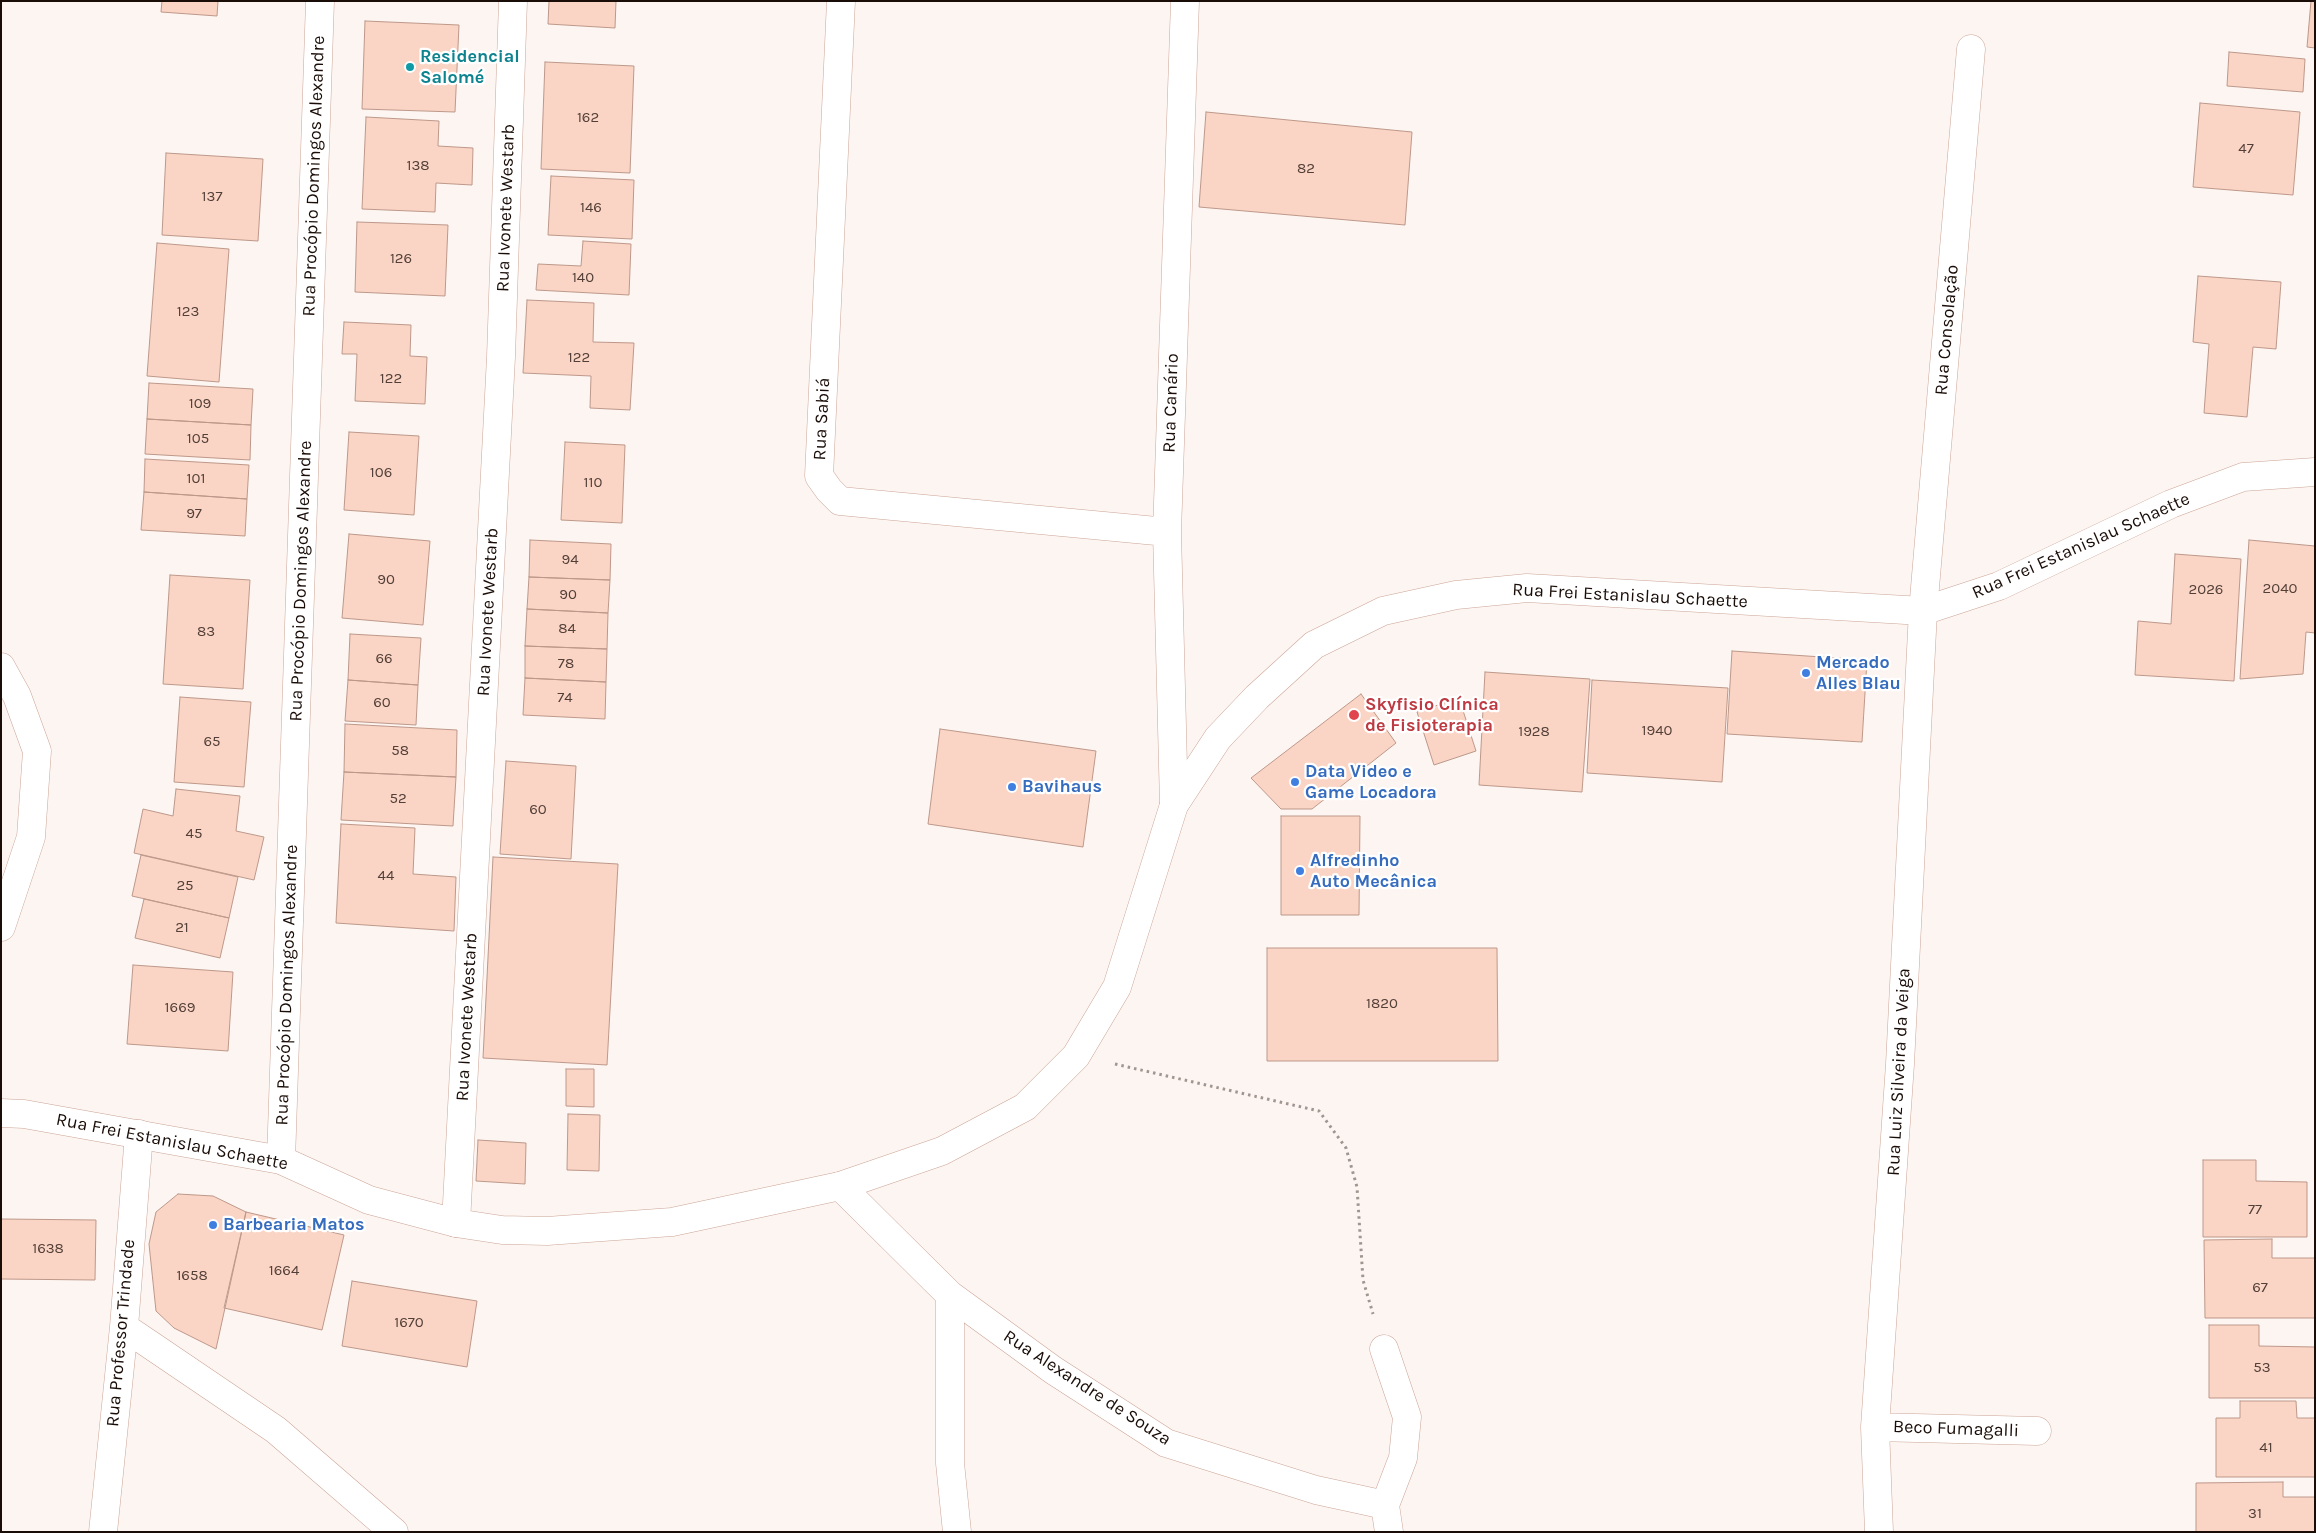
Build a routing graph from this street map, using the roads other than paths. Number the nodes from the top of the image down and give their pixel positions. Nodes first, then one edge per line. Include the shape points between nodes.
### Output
1 (320, 1) edge
2 (513, 1) edge
3 (841, 1) edge
4 (1185, 1) edge
5 (1971, 49) dead end
6 (2315, 472) edge
7 (1167, 532) junction
8 (1923, 612) junction
9 (1, 667) edge
10 (1174, 805) junction
11 (1, 927) edge
12 (1, 1113) edge
13 (139, 1134) junction
14 (281, 1160) junction
15 (840, 1186) junction
16 (456, 1223) junction
17 (950, 1295) junction
18 (124, 1327) junction
19 (1384, 1349) road end
20 (1876, 1427) junction
21 (2037, 1432) dead end
22 (1386, 1505) junction
23 (102, 1532) edge
24 (394, 1532) edge
25 (957, 1532) edge
26 (1389, 1532) edge
27 (1879, 1532) edge

1 - 14 street, Rua Procópio Domingos Alexandre
2 - 16 street, Rua Ivonete Westarb via 501,357
3 - 7 street, Rua Sabiá via 819,476 840,501
4 - 7 street, Rua Canário
5 - 8 street, Rua Consolação
6 - 8 street, Rua Frei Estanislau Schaette via 2243,477 2171,504 1999,586
7 - 10 street, Rua Canário
8 - 10 street, Rua Frei Estanislau Schaette via 1527,588 1456,595 1383,611 1314,644 1218,738
8 - 20 street, Rua Luiz Silveira da Veiga via 1900,1064
9 - 11 street via 17,696 37,751 30,837
10 - 15 street, Rua Frei Estanislau Schaette via 1117,987 1076,1056 1025,1107 942,1151
12 - 13 street, Rua Frei Estanislau Schaette
13 - 14 street, Rua Frei Estanislau Schaette
13 - 18 street, Rua Professor Trindade
14 - 16 street, Rua Frei Estanislau Schaette via 369,1200
15 - 16 street, Rua Frei Estanislau Schaette via 672,1222 547,1231 502,1230
15 - 17 street, Rua Alexandre de Souza
17 - 22 street, Rua Alexandre de Souza via 1052,1370 1166,1444 1316,1490
17 - 25 street via 950,1463
18 - 23 street, Rua Professor Trindade
18 - 24 street via 276,1430
19 - 22 street via 1407,1417 1403,1458
20 - 21 street, Beco Fumagalli
20 - 27 street, Rua Luiz Silveira da Veiga
22 - 26 street

